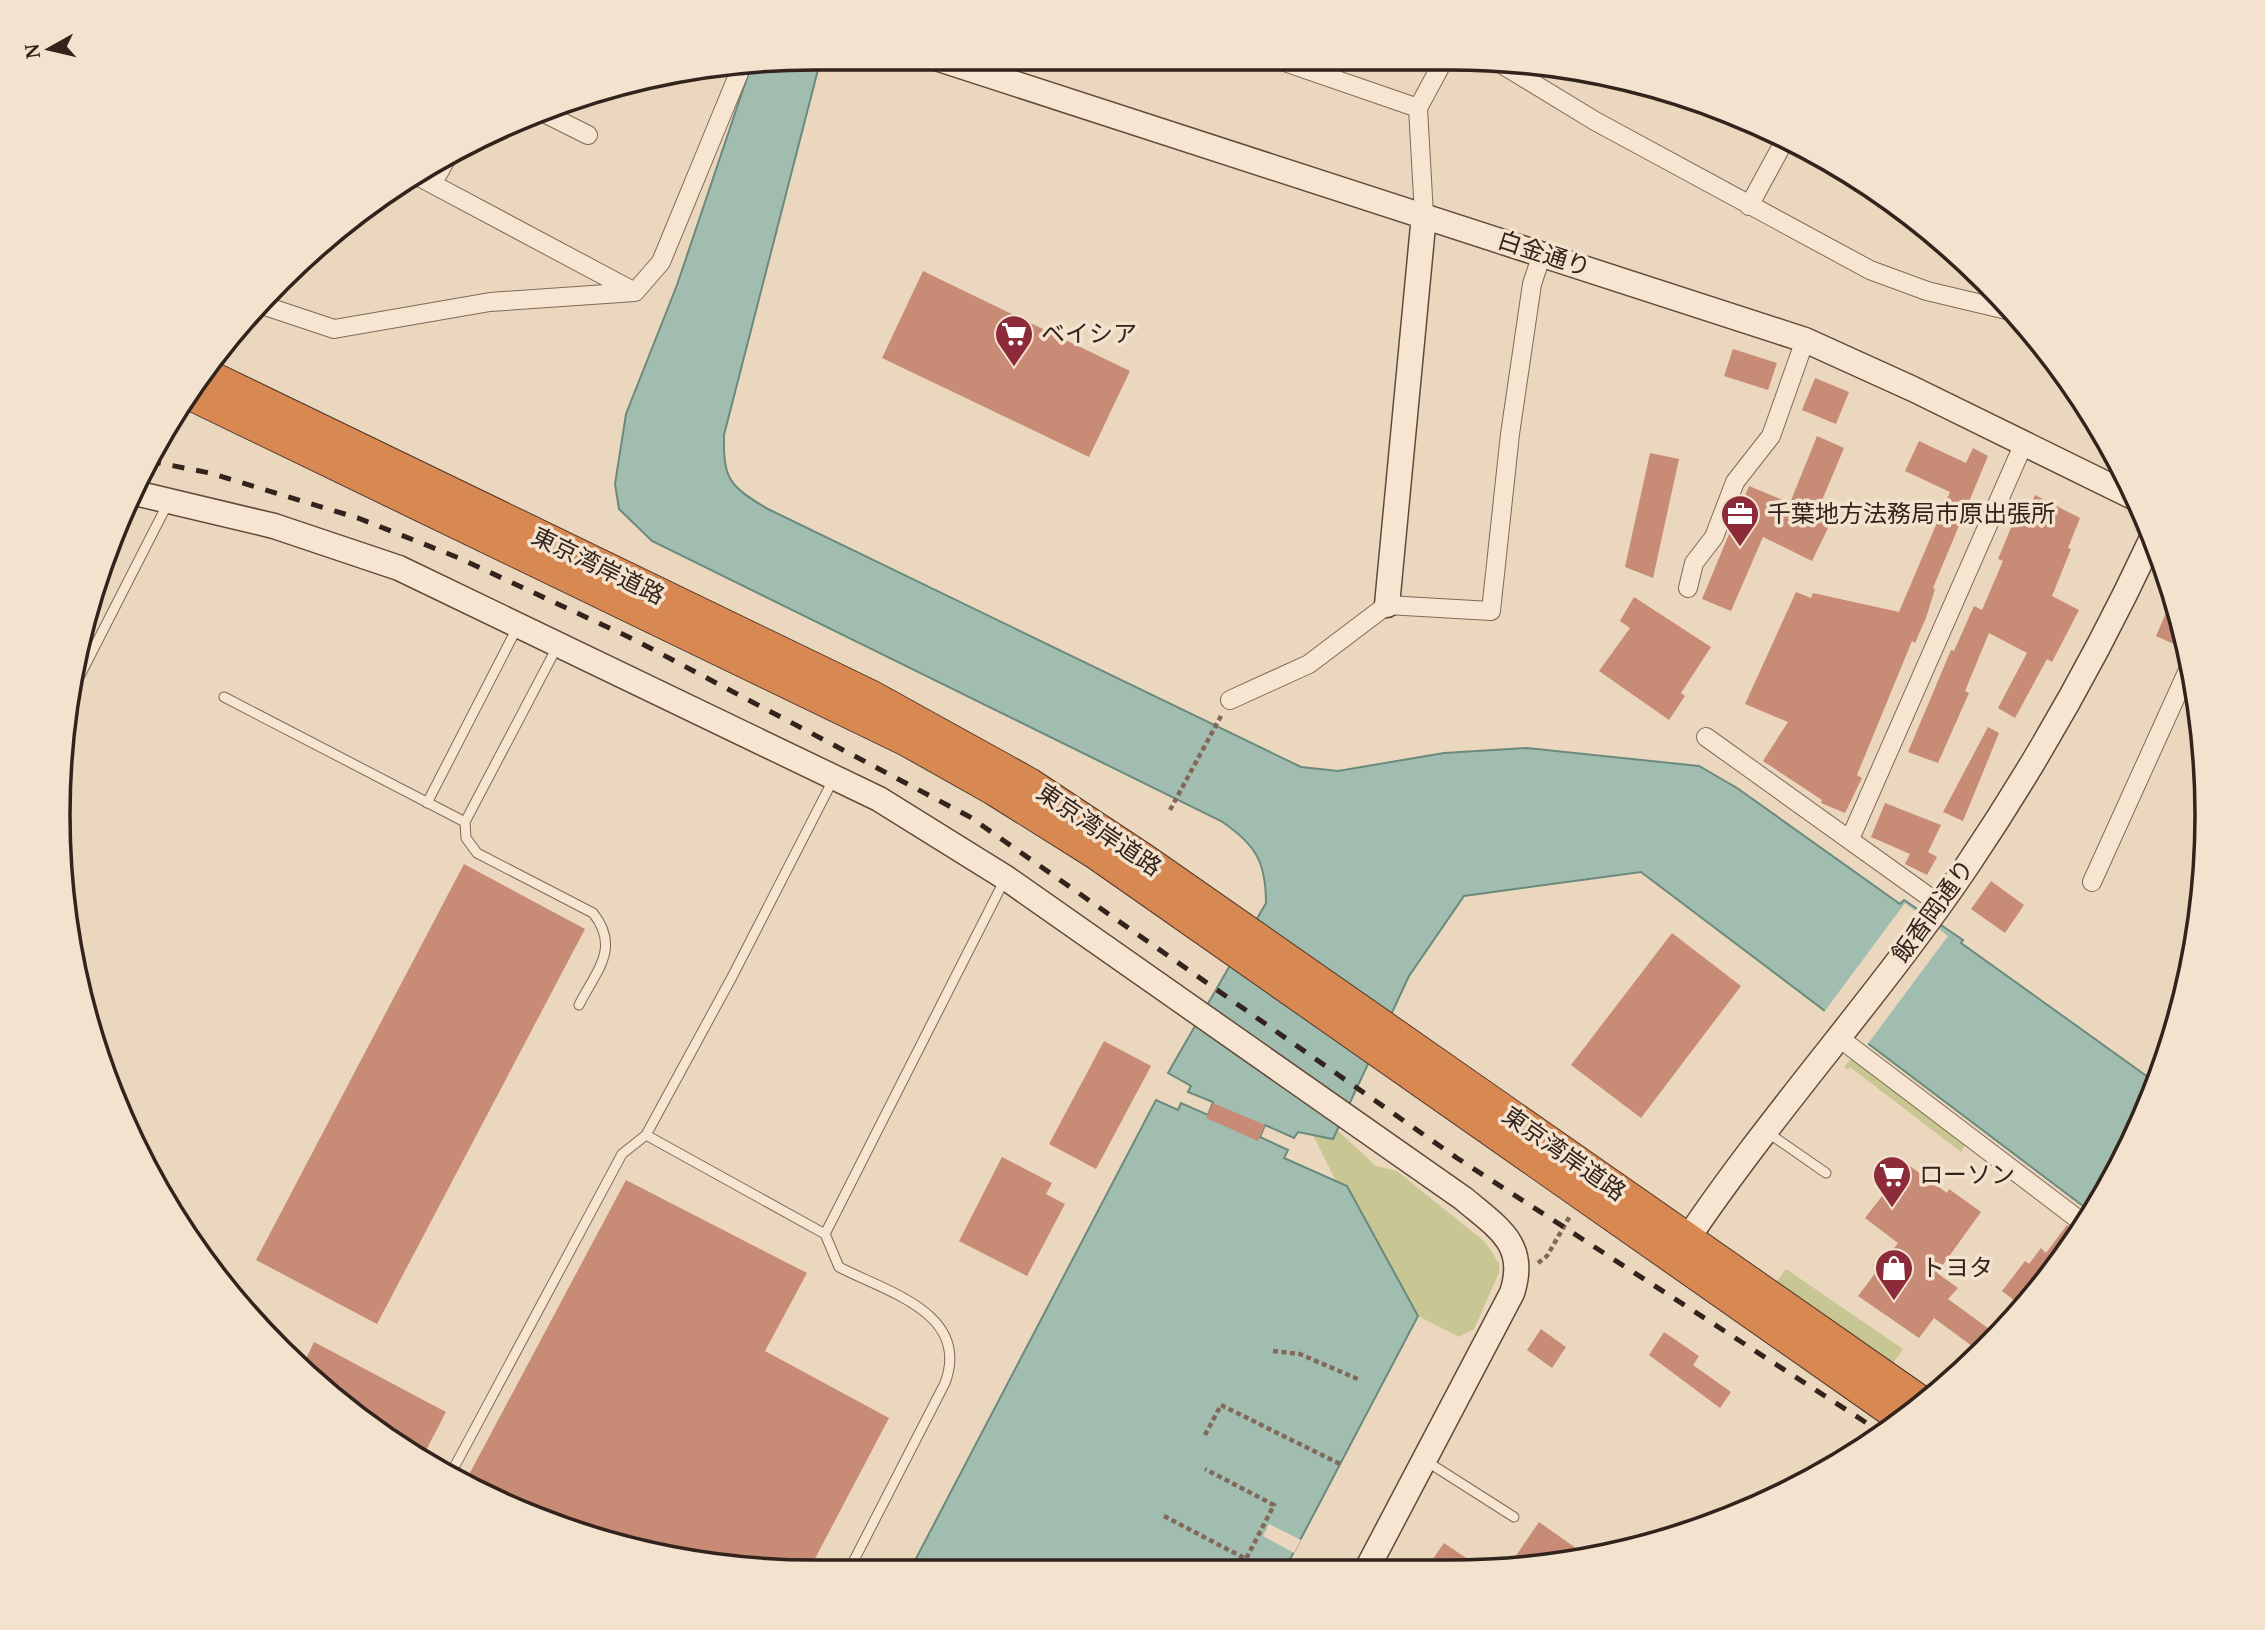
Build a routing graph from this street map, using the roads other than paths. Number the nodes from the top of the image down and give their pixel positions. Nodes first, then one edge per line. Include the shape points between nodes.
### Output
1 (973, 70) edge
2 (1326, 70) edge
3 (1439, 70) edge
4 (1517, 73) edge
5 (738, 74) edge
6 (1418, 108) junction
7 (553, 118) edge
8 (588, 135) dead end
9 (1781, 147) edge
10 (425, 181) edge
11 (1749, 206) junction
12 (1424, 215) junction
13 (1542, 254) junction
14 (635, 292) junction
15 (1995, 307) edge
16 (270, 308) edge
17 (1805, 340) junction
18 (212, 378) edge
19 (198, 398) edge
20 (2024, 443) junction
21 (2121, 491) edge
22 (143, 495) edge
23 (169, 502) junction
24 (2146, 551) edge
25 (1688, 588) dead end
26 (1387, 605) junction
27 (519, 625) junction
28 (558, 644) junction
29 (85, 666) edge
30 (2183, 681) edge
31 (224, 697) dead end
32 (1230, 700) road end
33 (1706, 737) dead end
34 (834, 776) junction
35 (428, 803) junction
36 (465, 822) junction
37 (1850, 839) junction
38 (1006, 878) junction
39 (2092, 881) dead end
40 (1933, 912) junction
41 (1240, 941) junction
42 (579, 1005) dead end
43 (1842, 1033) junction
44 (1767, 1132) junction
45 (646, 1135) junction
46 (1826, 1173) dead end
47 (2076, 1218) edge
48 (825, 1234) junction
49 (1681, 1248) junction
50 (1914, 1398) edge
51 (1895, 1412) edge
52 (1424, 1460) junction
53 (454, 1467) edge
54 (1514, 1517) dead end
55 (854, 1560) edge
56 (1372, 1560) edge

1 - 12 street, 白金通り
2 - 6 street
3 - 6 street
4 - 11 street
5 - 14 street via 662,262
6 - 12 street
7 - 8 street
9 - 11 street
10 - 14 street
11 - 15 street via 1870,270 1927,291
12 - 13 street, 白金通り
12 - 26 street
13 - 17 street, 白金通り
13 - 26 street via 1532,284 1514,407 1491,611
14 - 16 street via 490,302 334,329
17 - 20 street, 白金通り
17 - 25 street via 1771,436 1735,482 1714,537 1694,563
18 - 41 highway, 東京湾岸道路 via 950,738 1041,791
19 - 41 highway, 東京湾岸道路 via 907,740
20 - 21 street, 白金通り
20 - 37 street
22 - 23 street
23 - 27 street via 274,526 357,552
23 - 29 lane
24 - 40 street, 飯香岡通り via 2086,671 2025,776
26 - 32 street via 1310,664
27 - 28 street
27 - 35 lane
28 - 34 street
28 - 36 lane
30 - 39 street
31 - 35 lane
33 - 37 street
34 - 38 street
34 - 45 lane
35 - 36 lane
36 - 42 lane via 466,838 477,853 593,913 603,926 607,950
37 - 40 street
38 - 48 lane
38 - 52 street via 1464,1199 1512,1244 1517,1278
40 - 43 street, 飯香岡通り
41 - 49 highway, 東京湾岸道路
43 - 44 street, 飯香岡通り
43 - 47 street
44 - 46 lane
44 - 49 street, 飯香岡通り
45 - 48 lane
45 - 53 lane via 622,1154
48 - 55 lane via 839,1266 936,1319 950,1356 945,1383
49 - 50 highway, 東京湾岸道路
49 - 51 highway, 東京湾岸道路
52 - 54 lane
52 - 56 street

